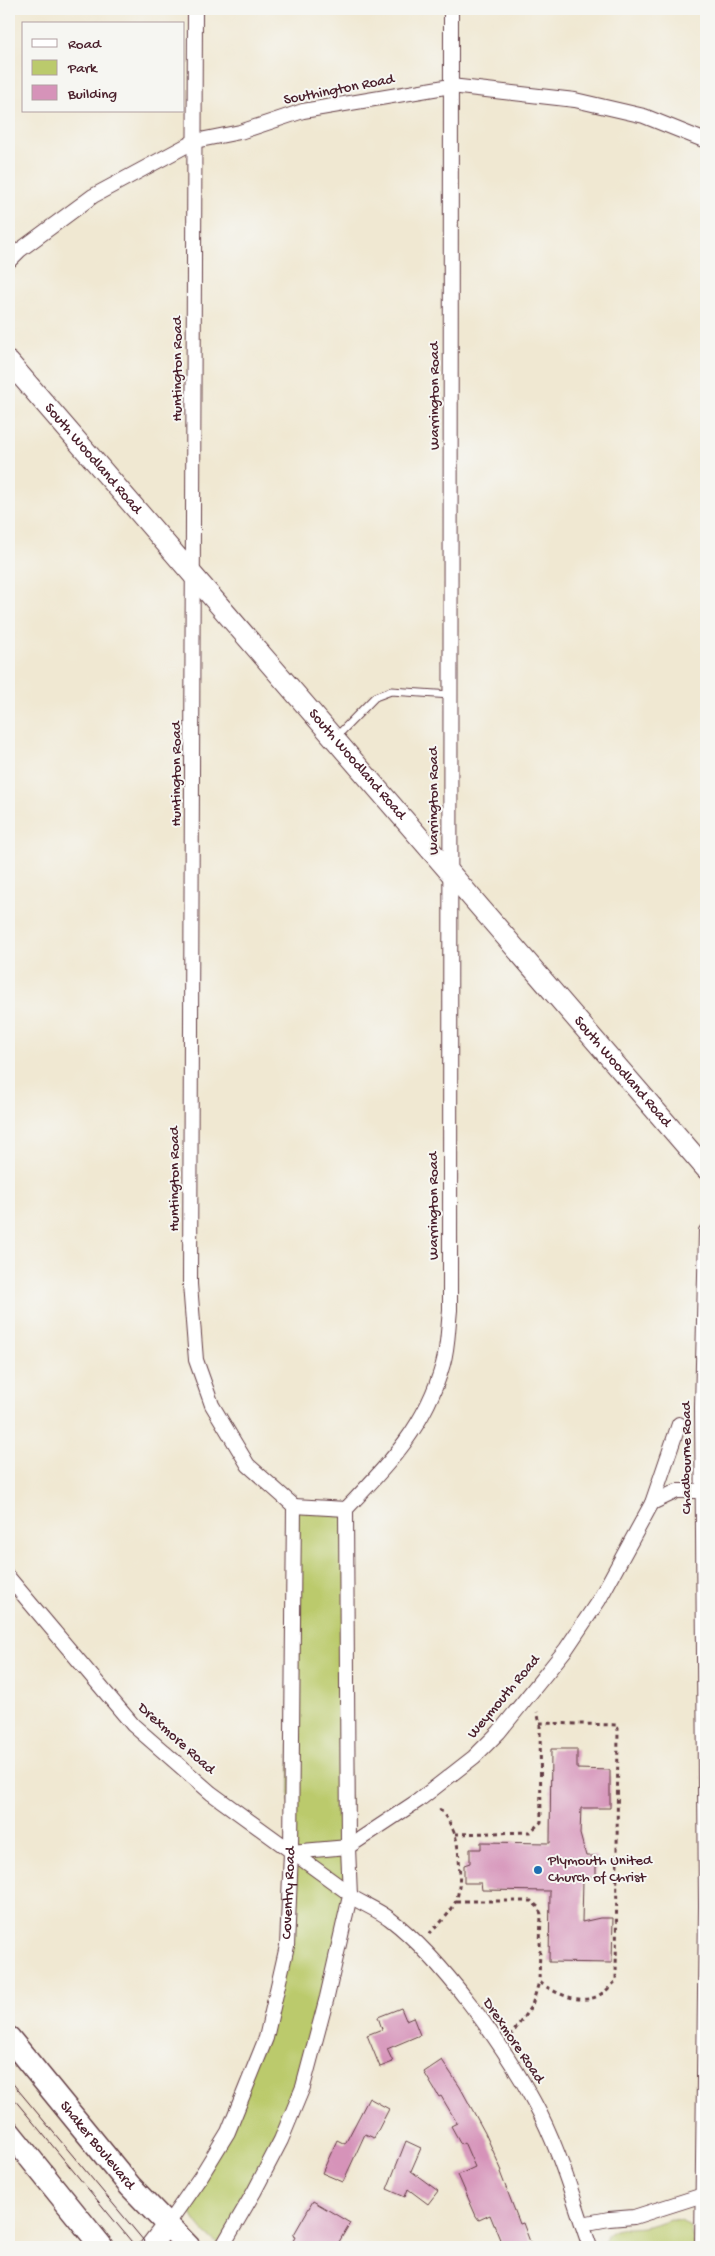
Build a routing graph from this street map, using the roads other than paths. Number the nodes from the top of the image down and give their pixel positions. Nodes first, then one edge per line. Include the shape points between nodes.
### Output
1 (195, 9) edge
2 (451, 9) edge
3 (451, 86) junction
4 (195, 141) junction
5 (706, 142) edge
6 (9, 261) edge
7 (9, 362) edge
8 (194, 575) junction
9 (451, 695) junction
10 (334, 739) junction
11 (451, 875) junction
12 (706, 1169) edge
13 (706, 1231) edge
14 (679, 1424) dead end
15 (703, 1491) junction
16 (652, 1503) junction
17 (294, 1506) junction
18 (346, 1510) junction
19 (9, 1578) edge
20 (348, 1847) junction
21 (291, 1852) junction
22 (350, 1895) junction
23 (9, 2038) edge
24 (9, 2132) edge
25 (703, 2196) junction
26 (582, 2224) junction
27 (168, 2225) junction
28 (102, 2247) edge
29 (150, 2247) edge
30 (189, 2247) edge
31 (222, 2247) edge
32 (590, 2247) edge
33 (702, 2247) edge

1 - 4 street, Huntington Road
2 - 3 street, Warrington Road
3 - 4 street, Southington Road via 303,111 240,132
3 - 5 street, Southington Road via 575,100 644,116
3 - 9 street, Warrington Road
4 - 6 street, Southington Road via 93,196
4 - 8 street, Huntington Road
7 - 8 street, South Woodland Road
8 - 10 street, South Woodland Road
8 - 17 street, Huntington Road via 190,1284 196,1360 212,1405 248,1465
9 - 10 lane via 383,693 375,697
9 - 11 street, Warrington Road
10 - 11 street, South Woodland Road
11 - 12 street, South Woodland Road
11 - 18 street, Warrington Road via 450,1310 444,1363 426,1411 396,1457
13 - 15 street, Chadbourne Road
14 - 16 street, Weymouth Road
15 - 16 street via 677,1491
15 - 25 street, Chadbourne Road via 706,1906
16 - 20 street, Weymouth Road via 599,1600 566,1649 499,1732 474,1757 419,1800
17 - 18 street
17 - 21 street, Coventry Road
18 - 20 street
19 - 21 street, Drexmore Road via 133,1726 211,1793
20 - 21 street, Weymouth Road
20 - 22 street
21 - 22 street, Drexmore Road
21 - 27 street, Coventry Road via 287,1946 266,2038 228,2132
22 - 26 street, Drexmore Road via 388,1918 413,1939 456,1988 495,2041 534,2103
22 - 31 street via 303,2087 281,2140
23 - 27 main road, Shaker Boulevard via 130,2186
24 - 28 main road
25 - 26 street via 634,2217
25 - 33 street, Chadbourne Road
26 - 32 street, Drexmore Road
27 - 29 street, Coventry Road
27 - 30 main road, Shaker Boulevard

